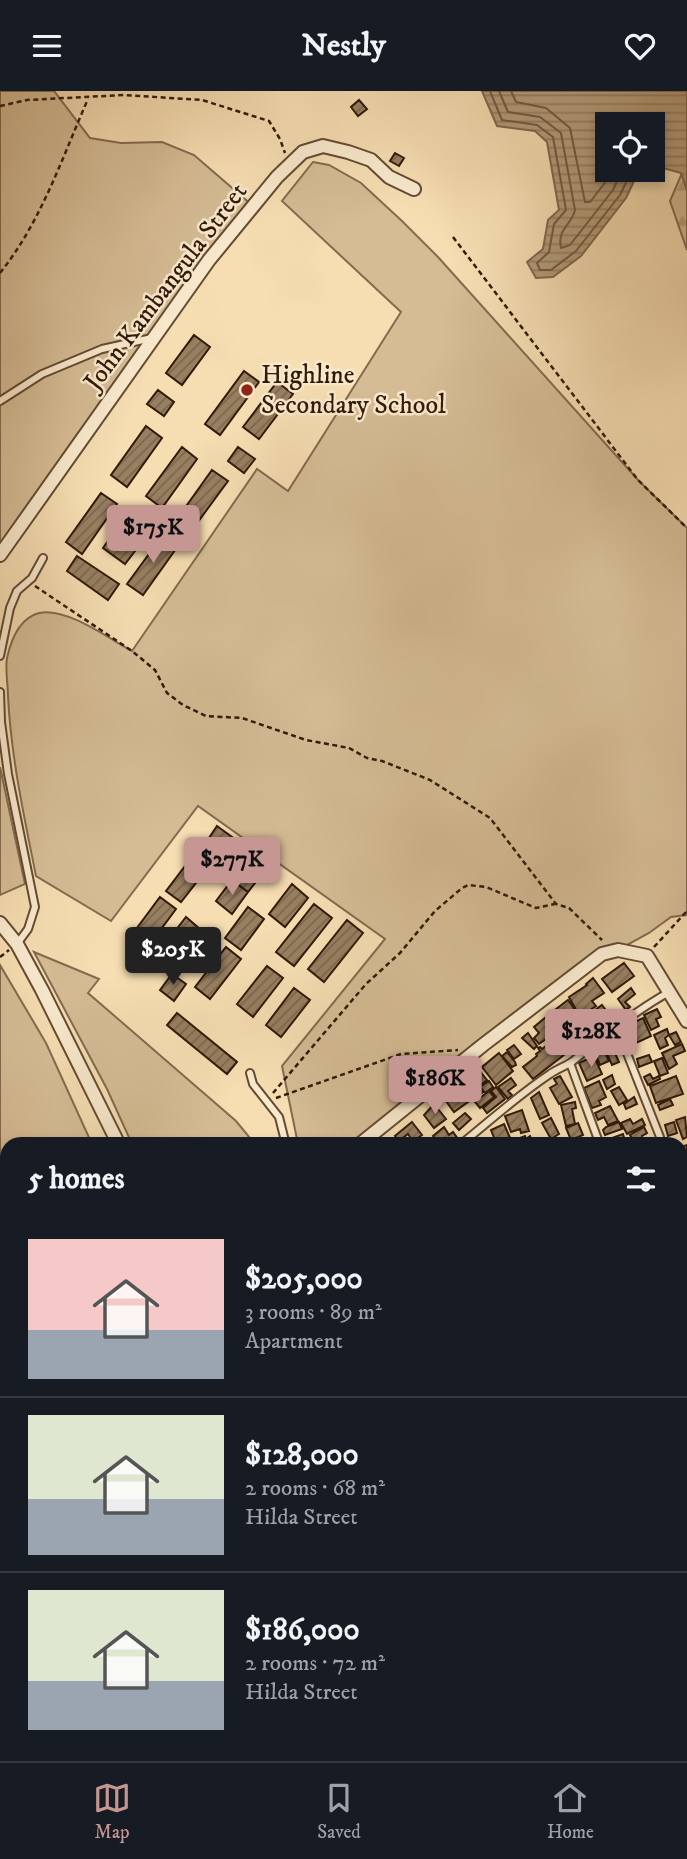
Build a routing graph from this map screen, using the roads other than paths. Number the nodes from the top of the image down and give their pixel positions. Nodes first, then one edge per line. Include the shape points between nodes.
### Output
1 (414, 189) dead end
2 (154, 337) junction
3 (0, 401) edge
4 (0, 555) edge
5 (43, 558) dead end
6 (0, 656) edge
7 (0, 692) edge
8 (0, 923) edge
9 (16, 944) junction
10 (669, 992) junction
11 (687, 1021) edge
12 (617, 1028) junction
13 (570, 1063) junction
14 (250, 1073) dead end
15 (115, 1137) edge
16 (284, 1137) edge
17 (369, 1137) edge
18 (470, 1137) edge
19 (597, 1137) edge
20 (660, 1137) dead end

1 - 2 street, John Kambangula Street via 389,177 371,160 323,146 303,152 209,260
2 - 3 lane via 102,349 42,374
2 - 4 street, John Kambangula Street
5 - 6 lane via 29,582 17,591
7 - 9 lane via 8,774 35,907 28,929
8 - 9 street
9 - 15 street
10 - 11 street
10 - 12 lane
10 - 17 street via 647,956 618,950 602,954
12 - 13 lane
12 - 20 lane
13 - 18 lane
13 - 19 lane
14 - 16 lane via 253,1084 279,1117

